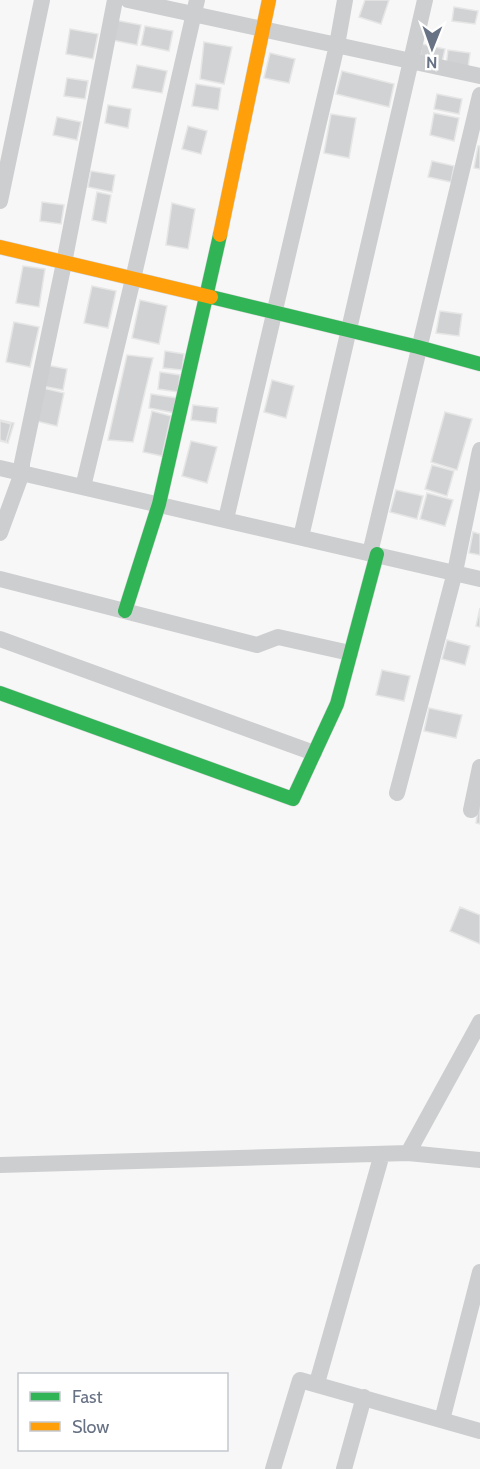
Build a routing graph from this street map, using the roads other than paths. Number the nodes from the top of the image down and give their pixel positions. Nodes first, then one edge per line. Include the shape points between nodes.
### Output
1 (42, 0) edge
2 (115, 0) edge
3 (128, 0) edge
4 (269, 0) edge
5 (345, 0) edge
6 (425, 0) edge
7 (196, 7) edge
8 (264, 29) junction
9 (337, 45) junction
10 (410, 61) junction
11 (480, 76) edge
12 (480, 95) edge
13 (0, 201) edge
14 (0, 247) edge
15 (64, 263) junction
16 (133, 279) junction
17 (207, 297) junction
18 (273, 312) junction
19 (350, 331) junction
20 (418, 347) junction
21 (480, 364) edge
22 (480, 450) edge
23 (0, 468) edge
24 (22, 473) junction
25 (83, 487) junction
26 (159, 504) junction
27 (226, 519) junction
28 (0, 532) edge
29 (301, 537) junction
30 (373, 554) junction
31 (455, 572) junction
32 (0, 579) edge
33 (480, 579) edge
34 (125, 611) junction
35 (0, 639) edge
36 (350, 653) junction
37 (0, 693) edge
38 (314, 753) junction
39 (480, 767) edge
40 (397, 793) dead end
41 (471, 810) dead end
42 (480, 1022) edge
43 (408, 1153) junction
44 (382, 1154) junction
45 (480, 1160) edge
46 (0, 1165) edge
47 (480, 1272) edge
48 (317, 1383) junction
49 (364, 1397) junction
50 (442, 1420) junction
51 (480, 1431) edge
52 (273, 1469) edge
53 (345, 1469) edge

1 - 13 street
2 - 15 street
3 - 7 street
4 - 8 street
5 - 9 street
6 - 10 street
7 - 8 street
7 - 16 street
8 - 9 street
8 - 17 street
9 - 10 street
9 - 18 street
10 - 11 street
10 - 19 street
12 - 20 street
14 - 15 street
15 - 16 street
15 - 24 street
16 - 17 street
16 - 25 street
17 - 18 street
17 - 26 street
18 - 19 street
18 - 27 street
19 - 20 street
19 - 29 street
20 - 21 street
20 - 30 street
22 - 31 street
23 - 24 street
24 - 25 street
24 - 28 street
25 - 26 street
26 - 27 street
26 - 34 street
27 - 29 street
29 - 30 street
30 - 31 street
30 - 36 street
31 - 33 street
31 - 40 street
32 - 34 street
34 - 36 street via 257,645 278,637
35 - 38 street
36 - 38 street via 337,704
37 - 38 street via 293,799
39 - 41 street
42 - 43 street
43 - 44 street
43 - 45 street
44 - 46 street
44 - 48 street
47 - 50 street
48 - 49 street
48 - 52 street via 300,1380
49 - 50 street
49 - 53 street
50 - 51 street

